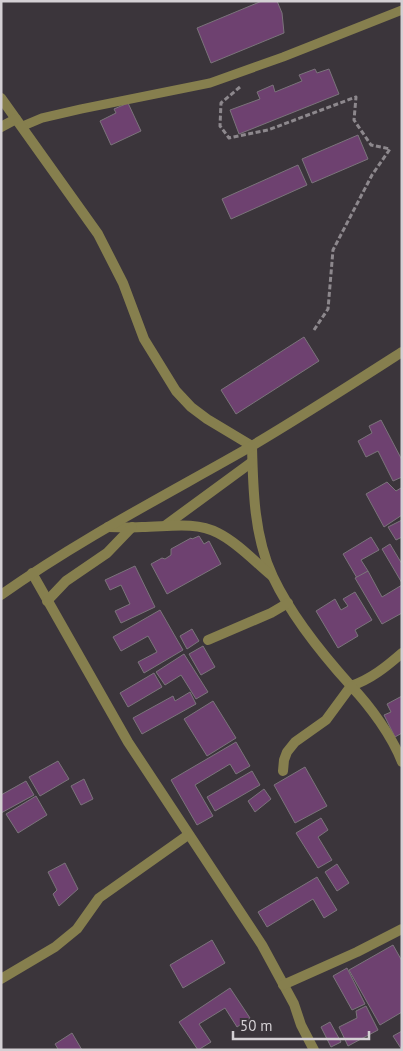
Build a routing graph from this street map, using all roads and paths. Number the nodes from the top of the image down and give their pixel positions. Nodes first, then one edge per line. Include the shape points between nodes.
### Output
1 (402, 10) edge
2 (242, 85) dead end
3 (1, 98) edge
4 (20, 123) junction
5 (1, 127) edge
6 (314, 330) dead end
7 (402, 352) edge
8 (252, 446) junction
9 (252, 462) junction
10 (165, 526) junction
11 (108, 527) junction
12 (132, 527) junction
13 (32, 573) junction
14 (273, 577) junction
15 (1, 595) edge
16 (47, 601) junction
17 (288, 603) junction
18 (208, 640) dead end
19 (402, 653) edge
20 (351, 686) junction
21 (402, 762) edge
22 (284, 771) dead end
23 (188, 835) junction
24 (402, 929) edge
25 (1, 979) edge
26 (283, 985) junction
27 (314, 1050) edge

1 - 4 lane via 210,83
2 - 6 path via 221,103 220,126 229,138 268,130 356,97 354,120 371,145 390,149 372,175 333,250 328,309
3 - 4 street
4 - 5 street
4 - 8 street via 98,234 124,283 144,339 176,391 207,419
7 - 8 street
8 - 9 street
8 - 11 street
9 - 10 street
9 - 14 street via 253,499
10 - 12 street
10 - 14 street via 204,528 217,533 230,540
11 - 12 street
11 - 13 street
12 - 16 street via 107,553 66,581
13 - 15 street
13 - 16 street
14 - 17 street
16 - 23 street via 128,742
17 - 18 street
17 - 20 street via 328,660
19 - 20 street via 366,680
20 - 21 street via 364,699
20 - 22 street via 326,720 286,752
23 - 25 street via 100,898 77,929 55,947
23 - 26 street via 262,945
24 - 26 street
26 - 27 street

